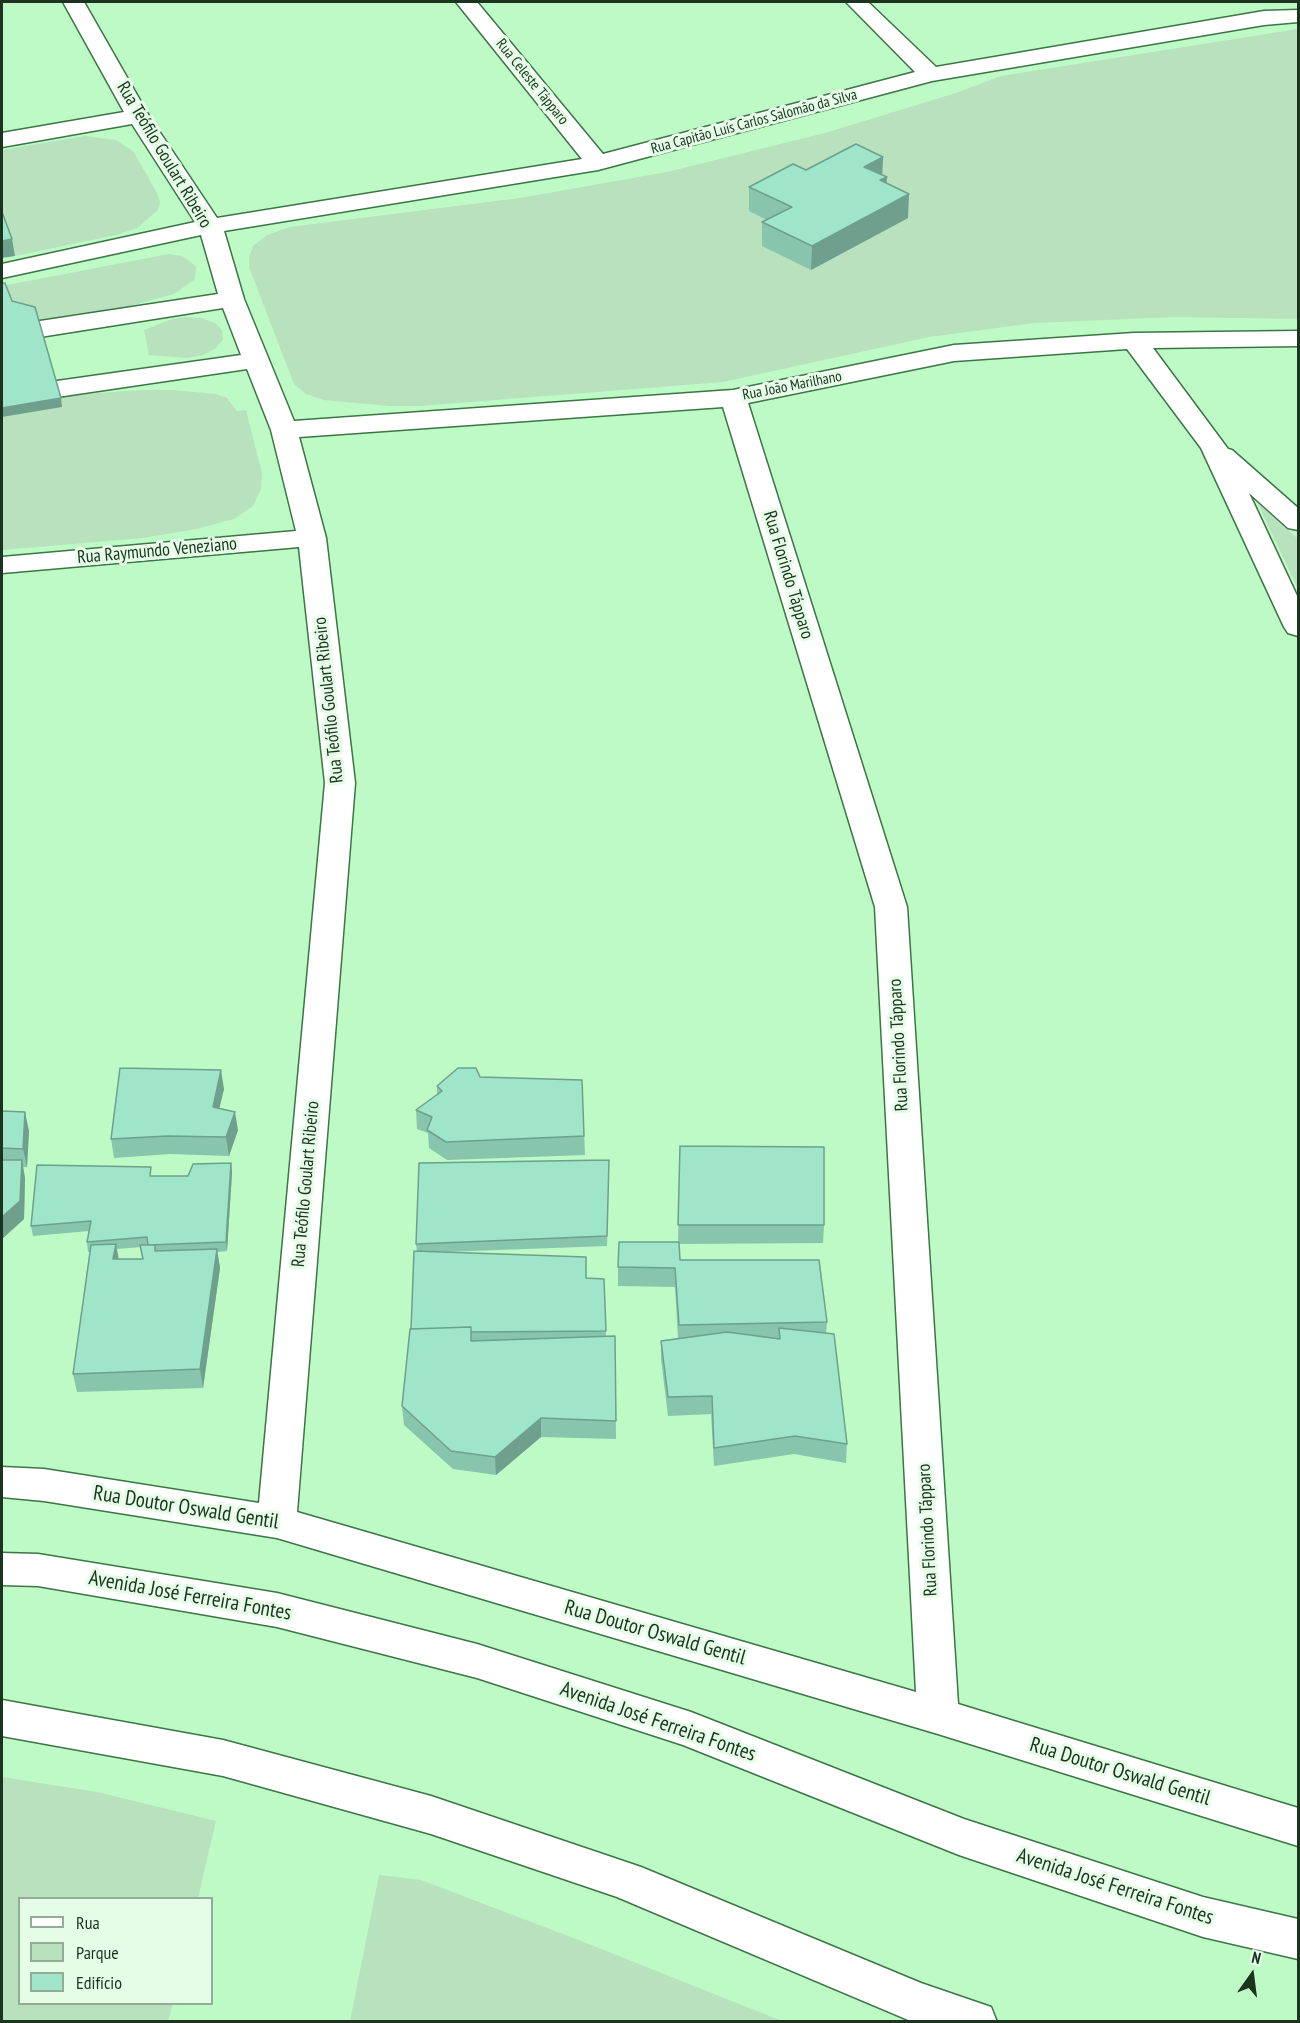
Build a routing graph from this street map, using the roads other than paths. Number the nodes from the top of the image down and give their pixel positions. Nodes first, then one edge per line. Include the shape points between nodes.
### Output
1 (74, 2) edge
2 (466, 2) edge
3 (856, 2) edge
4 (1243, 2) edge
5 (1299, 16) edge
6 (1264, 18) junction
7 (931, 75) junction
8 (138, 116) junction
9 (2, 140) edge
10 (598, 163) junction
11 (210, 226) junction
12 (2, 271) edge
13 (232, 298) junction
14 (40, 329) edge
15 (1299, 338) edge
16 (1134, 341) junction
17 (257, 360) junction
18 (57, 389) edge
19 (733, 398) junction
20 (284, 430) junction
21 (1214, 447) junction
22 (1299, 522) edge
23 (312, 538) junction
24 (2, 565) edge
25 (1299, 627) edge
26 (2, 1482) edge
27 (277, 1522) junction
28 (2, 1569) edge
29 (938, 1716) junction
30 (2, 1718) edge
31 (1299, 1827) edge
32 (1299, 1939) edge
33 (975, 2022) edge

1 - 8 street, Rua Teófilo Goulart Ribeiro
2 - 10 street, Rua Celeste Tápparo
3 - 7 street
4 - 6 street
5 - 6 street, Rua Capitão Luís Carlos Salomão da Silva
6 - 7 street, Rua Capitão Luís Carlos Salomão da Silva
7 - 10 street, Rua Capitão Luís Carlos Salomão da Silva
8 - 9 street
8 - 11 street, Rua Teófilo Goulart Ribeiro
10 - 11 street, Rua Capitão Luís Carlos Salomão da Silva
11 - 12 street, Rua Capitão Luís Carlos Salomão da Silva
11 - 13 street, Rua Teófilo Goulart Ribeiro
13 - 14 street
13 - 17 street, Rua Teófilo Goulart Ribeiro
15 - 16 street, Rua João Marilhano
16 - 19 street, Rua João Marilhano via 954,353
16 - 21 street
17 - 18 street
17 - 20 street, Rua Teófilo Goulart Ribeiro
19 - 20 street, Rua João Marilhano
19 - 29 street, Rua Florindo Tápparo via 891,907
20 - 23 street, Rua Teófilo Goulart Ribeiro
21 - 22 street
21 - 25 street
23 - 24 street, Rua Raymundo Veneziano
23 - 27 street, Rua Teófilo Goulart Ribeiro via 340,783
26 - 27 street, Rua Doutor Oswald Gentil via 44,1485
27 - 29 street, Rua Doutor Oswald Gentil
28 - 32 street, Avenida José Ferreira Fontes via 38,1570 278,1610 477,1661 691,1730 959,1836 1203,1917
29 - 31 street, Rua Doutor Oswald Gentil
30 - 33 street via 223,1758 431,1815 626,1881 916,2002

